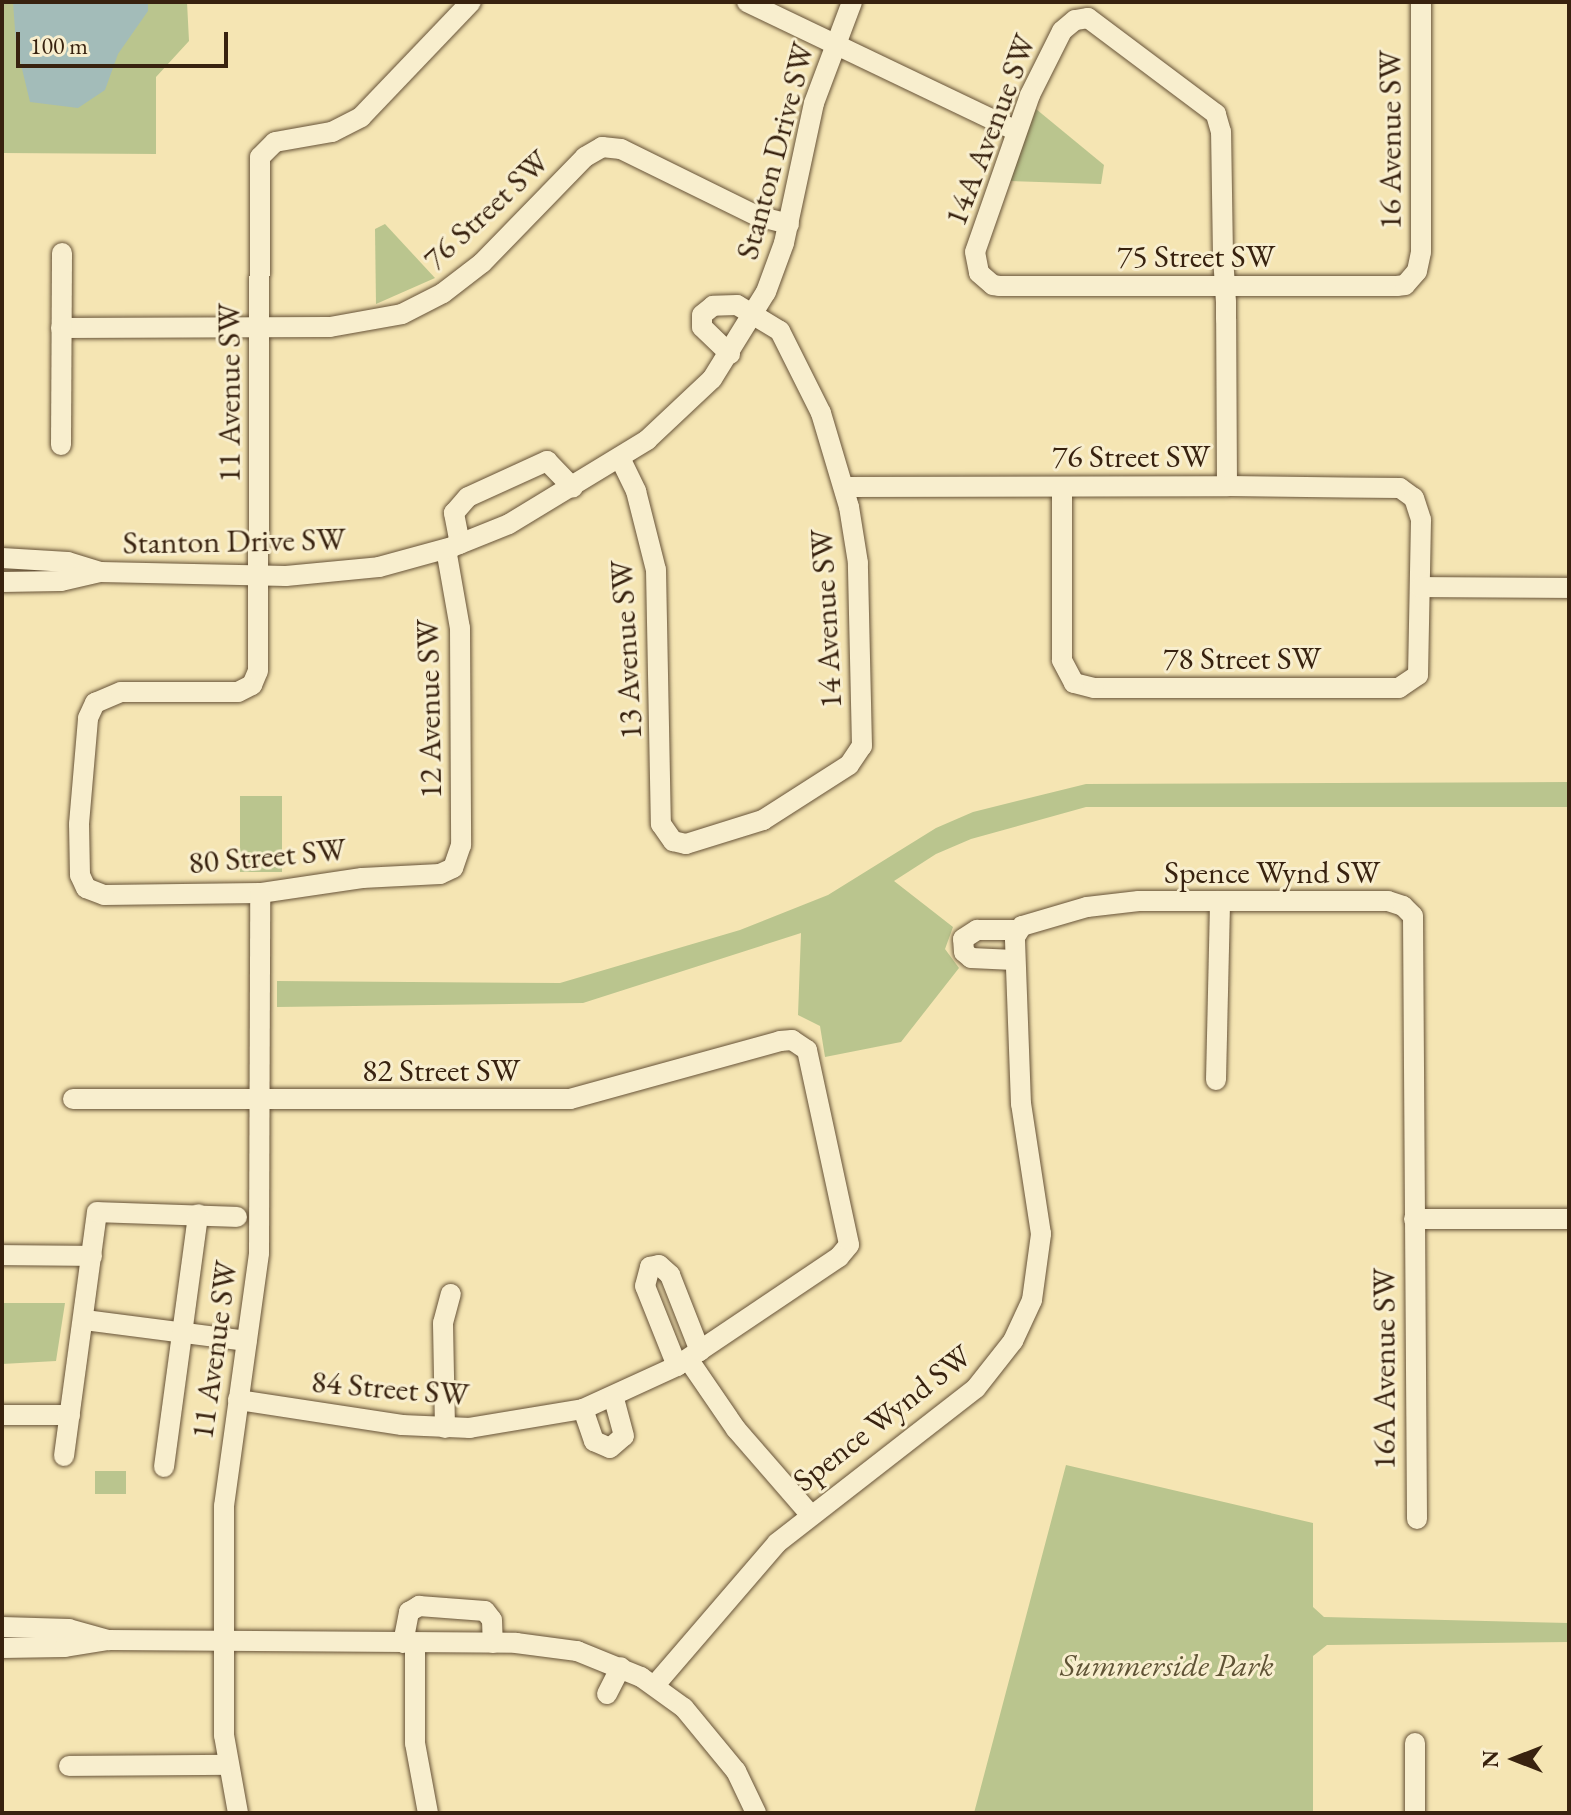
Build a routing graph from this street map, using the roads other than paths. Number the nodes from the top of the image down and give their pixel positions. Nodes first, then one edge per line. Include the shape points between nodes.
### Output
1 (471, 2) edge
2 (747, 2) edge
3 (852, 2) edge
4 (1421, 2) edge
5 (834, 44) junction
6 (1016, 131) junction
7 (789, 224) junction
8 (62, 253) dead end
9 (979, 273) joint
10 (1414, 277) joint
11 (1225, 286) junction
12 (754, 315) junction
13 (61, 328) junction
14 (258, 328) junction
15 (730, 354) junction
16 (61, 445) dead end
17 (620, 458) junction
18 (1227, 486) junction
19 (844, 487) junction
20 (1062, 487) junction
21 (573, 488) junction
22 (453, 547) junction
23 (2, 558) edge
24 (100, 572) junction
25 (259, 577) junction
26 (2, 582) edge
27 (1420, 587) junction
28 (1569, 588) edge
29 (858, 757) joint
30 (453, 868) joint
31 (86, 888) joint
32 (260, 893) junction
33 (1220, 901) junction
34 (1018, 930) junction
35 (1014, 960) junction
36 (1216, 1080) dead end
37 (73, 1099) dead end
38 (260, 1099) junction
39 (198, 1214) junction
40 (237, 1217) dead end
41 (1414, 1219) junction
42 (1569, 1219) edge
43 (849, 1245) joint
44 (2, 1255) edge
45 (92, 1256) junction
46 (451, 1294) dead end
47 (85, 1320) junction
48 (184, 1331) junction
49 (247, 1341) junction
50 (688, 1359) junction
51 (614, 1399) junction
52 (238, 1400) junction
53 (583, 1409) junction
54 (2, 1415) edge
55 (70, 1415) junction
56 (445, 1428) junction
57 (64, 1456) dead end
58 (164, 1467) dead end
59 (809, 1513) junction
60 (1417, 1519) dead end
61 (2, 1627) edge
62 (108, 1640) junction
63 (224, 1642) junction
64 (409, 1643) junction
65 (493, 1643) junction
66 (2, 1648) edge
67 (621, 1667) junction
68 (655, 1685) junction
69 (607, 1694) dead end
70 (1415, 1743) dead end
71 (227, 1765) junction
72 (69, 1766) dead end
73 (238, 1813) edge
74 (428, 1813) edge
75 (756, 1813) edge
76 (1415, 1813) edge

1 - 14 street, 11 Avenue SW via 361,117 332,132 275,142 264,149 259,165
2 - 5 street
3 - 5 street, Stanton Drive SW
4 - 10 street, 16 Avenue SW via 1421,252
5 - 6 street
5 - 7 street, Stanton Drive SW via 814,103
6 - 9 street, 14A Avenue SW via 977,245
6 - 11 street, 14A Avenue SW via 1056,40 1081,18 1101,22 1216,114 1221,132
7 - 12 street, Stanton Drive SW
7 - 14 street, 76 Street SW via 757,216 621,149 602,147 585,157 482,263 419,307 341,327
8 - 13 street
9 - 11 street, 75 Street SW via 999,286
10 - 11 street, 75 Street SW via 1397,286
11 - 18 street
12 - 15 street, Stanton Drive SW
12 - 15 street, Stanton Drive SW via 732,304 713,306 702,315 704,332
12 - 19 street, 14 Avenue SW via 780,331 794,350
13 - 14 street, 76 Street SW
13 - 16 street
14 - 25 street, 11 Avenue SW
15 - 17 street, Stanton Drive SW via 676,416
17 - 21 street, Stanton Drive SW
17 - 29 street, 13 Avenue SW via 636,491 656,570 661,824 673,841 694,842 763,820
18 - 20 street, 76 Street SW
18 - 27 street, 76 Street SW via 1394,487 1414,498 1421,520
19 - 20 street, 76 Street SW
19 - 29 street, 14 Avenue SW via 862,610
20 - 27 street, 78 Street SW via 1062,660 1070,680 1094,688 1399,688 1415,681 1420,668
21 - 22 street, Stanton Drive SW
21 - 22 street via 547,461 468,497 454,513
22 - 25 street, Stanton Drive SW via 357,571
22 - 30 street, 12 Avenue SW via 460,628 461,845
23 - 24 street, Stanton Drive SW via 68,562
24 - 25 street, Stanton Drive SW
24 - 26 street, Stanton Drive SW via 61,581
25 - 31 street, 11 Avenue SW via 258,671 252,685 231,693 121,692 99,699 88,718 79,824 80,875
27 - 28 street
30 - 32 street, 80 Street SW via 440,874 362,878
31 - 32 street, 80 Street SW via 104,895
32 - 38 street, 11 Avenue SW
33 - 34 street, Spence Wynd SW via 1104,903
33 - 36 street
33 - 41 street, Spence Wynd SW via 1394,901 1413,916
34 - 35 street, Spence Wynd SW
34 - 35 street, Spence Wynd SW via 977,930 963,939 964,952 971,958
35 - 59 street, Spence Wynd SW via 1024,1129 1041,1234 1032,1300 1013,1341 987,1378
37 - 38 street, 82 Street SW
38 - 43 street, 82 Street SW via 578,1098 773,1042 799,1043 812,1064
38 - 49 street, 11 Avenue SW via 259,1253
39 - 40 street
39 - 45 street via 97,1212
39 - 48 street
41 - 42 street
41 - 60 street, 16A Avenue SW
43 - 50 street, 84 Street SW via 839,1257
44 - 45 street
45 - 47 street
46 - 56 street via 443,1323
47 - 48 street
47 - 55 street
48 - 49 street
48 - 58 street
49 - 52 street, 11 Avenue SW
50 - 51 street, 84 Street SW
50 - 59 street via 728,1419
51 - 53 street, 84 Street SW
51 - 53 street via 624,1436 610,1448 594,1441
52 - 56 street, 84 Street SW
52 - 63 street, 11 Avenue SW via 224,1506
53 - 56 street, 84 Street SW via 524,1422
54 - 55 street
55 - 57 street
59 - 68 street, Spence Wynd SW via 757,1564
61 - 62 street via 69,1629
62 - 63 street
62 - 66 street
63 - 64 street
63 - 71 street, 11 Avenue SW
64 - 65 street
64 - 65 street via 409,1612 419,1606 485,1611 492,1620
64 - 74 street via 415,1743
65 - 67 street via 559,1647
67 - 68 street
67 - 69 street
68 - 75 street via 712,1736
70 - 76 street
71 - 72 street
71 - 73 street, 11 Avenue SW

